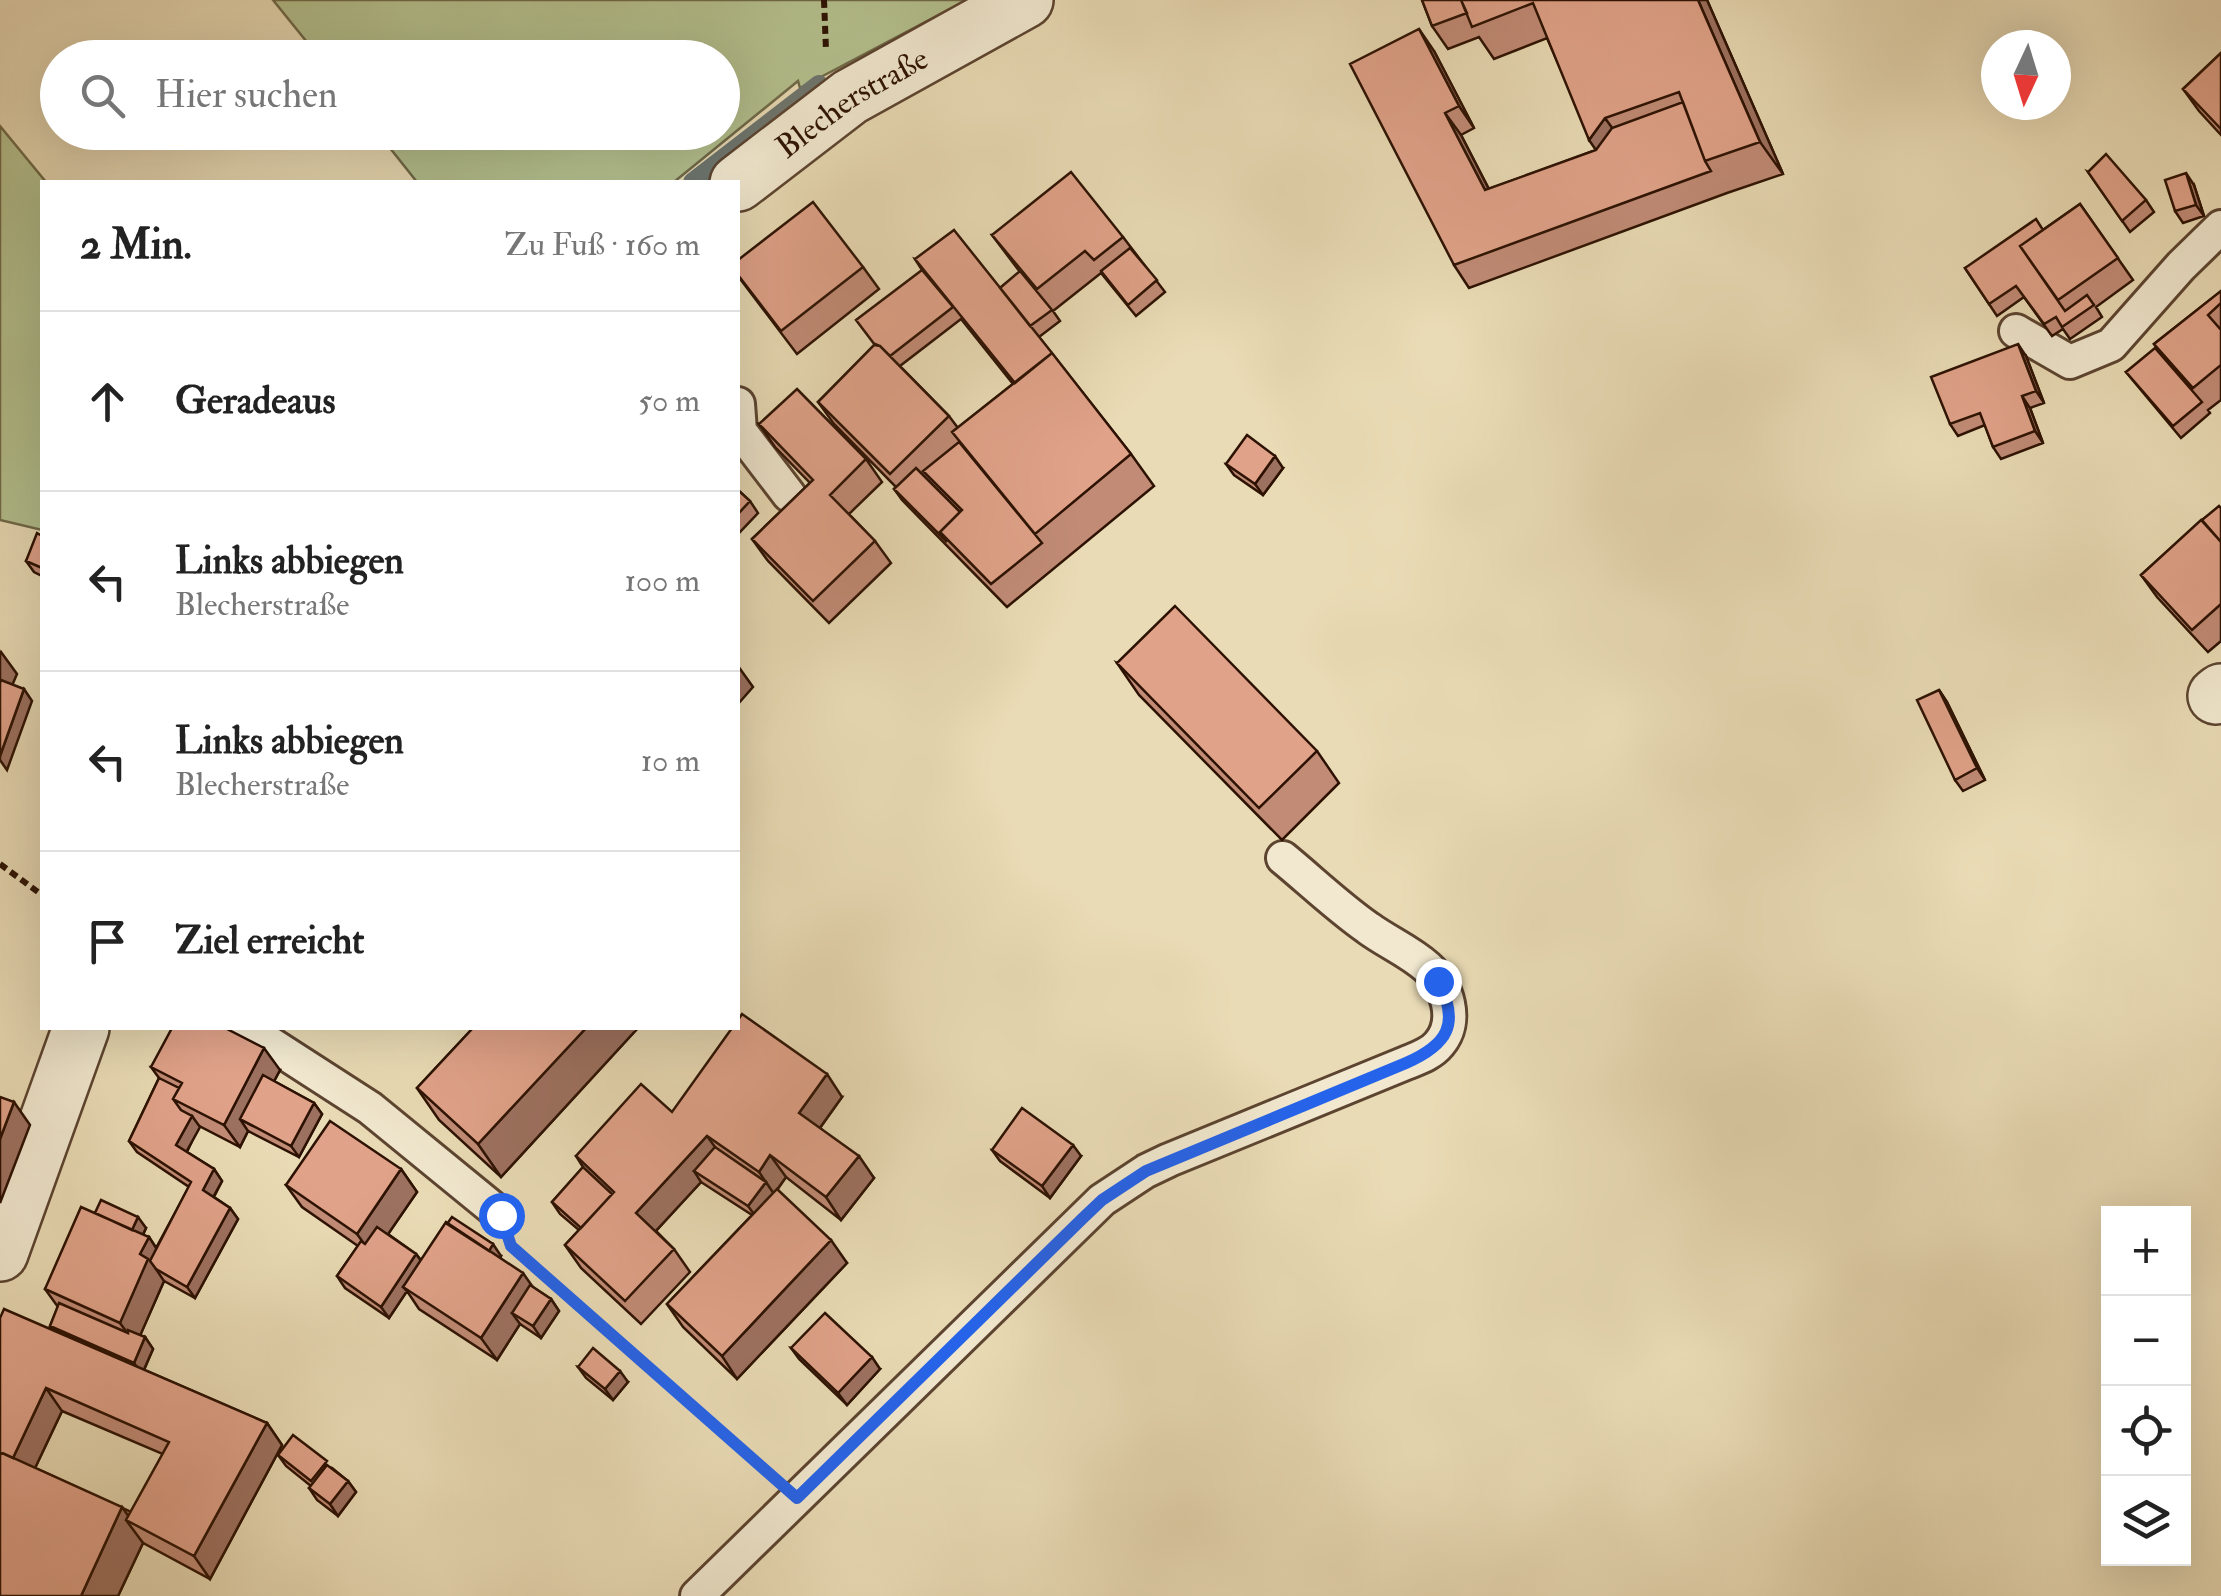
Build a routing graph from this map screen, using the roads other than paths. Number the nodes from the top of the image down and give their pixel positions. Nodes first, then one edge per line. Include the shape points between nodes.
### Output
1 (1025, 0) edge
2 (740, 181) edge
3 (2221, 227) edge
4 (2016, 330) dead end
5 (740, 430) edge
6 (790, 495) dead end
7 (1284, 858) dead end
8 (81, 1030) edge
9 (249, 1030) edge
10 (501, 1215) road end
11 (0, 1253) edge
12 (697, 1596) edge

1 - 2 street, Blecherstraße via 850,97
3 - 4 lane via 2110,345 2070,362
5 - 6 lane
7 - 12 lane via 1433,973 1450,1014 1442,1040 1427,1054 1146,1171 1102,1200
8 - 11 street
9 - 10 lane via 370,1108

